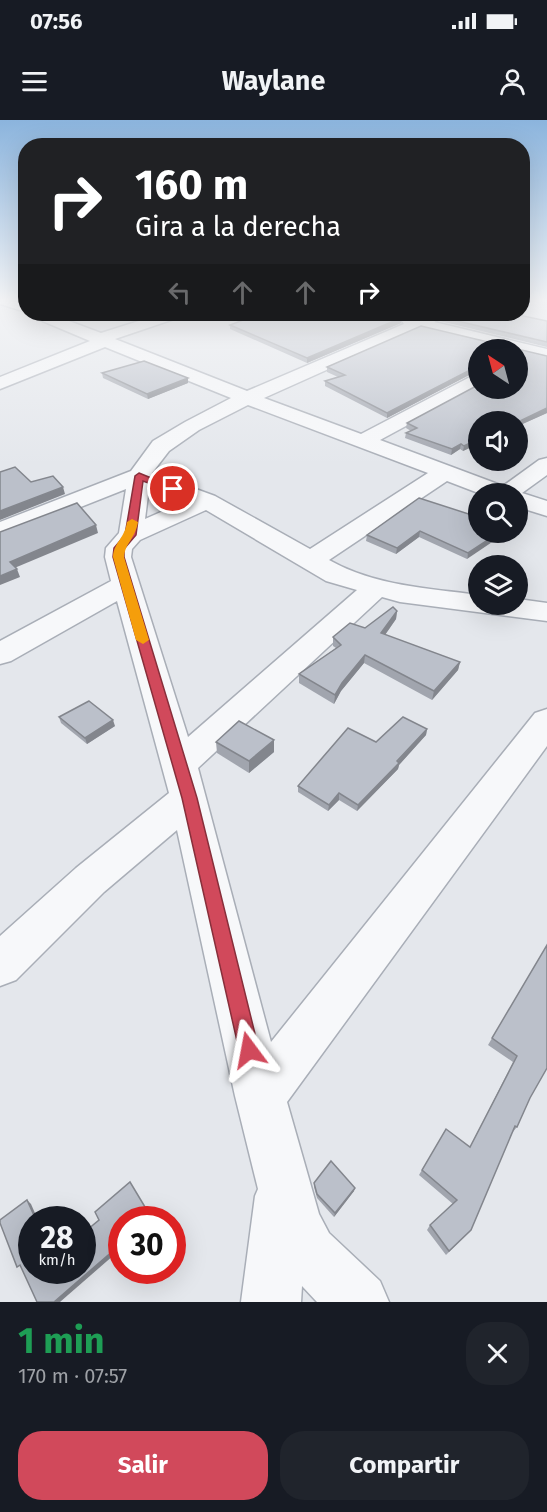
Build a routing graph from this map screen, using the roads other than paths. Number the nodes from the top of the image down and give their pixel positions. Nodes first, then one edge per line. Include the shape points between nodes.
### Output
1 (67, 355) edge
2 (140, 355) edge
3 (345, 355) edge
4 (0, 384) edge
5 (468, 385) edge
6 (247, 398) junction
7 (363, 441) junction
8 (547, 465) edge
9 (446, 472) junction
10 (139, 476) junction
11 (476, 483) edge
12 (521, 483) edge
13 (207, 501) junction
14 (528, 502) edge
15 (547, 509) edge
16 (0, 531) edge
17 (130, 535) junction
18 (310, 561) junction
19 (126, 584) junction
20 (376, 588) junction
21 (468, 602) edge
22 (528, 609) edge
23 (547, 612) edge
24 (0, 654) edge
25 (547, 721) edge
26 (184, 782) junction
27 (0, 964) edge
28 (260, 1096) junction
29 (283, 1183) junction
30 (271, 1302) edge
31 (358, 1302) edge

1 - 4 street
2 - 6 street
3 - 6 street
5 - 7 street
6 - 7 street
6 - 10 street via 161,446
7 - 9 street
8 - 12 street
9 - 11 street
9 - 18 street
10 - 13 street
10 - 16 street
10 - 17 street
13 - 17 street
13 - 18 street
14 - 15 street
17 - 19 street via 119,548 118,557
18 - 20 street via 336,575
19 - 24 street
19 - 26 street
20 - 21 street
20 - 26 street
22 - 23 street
25 - 28 street
26 - 27 street via 90,880
26 - 28 street
28 - 29 street
29 - 30 street
29 - 31 street via 294,1223 309,1253

